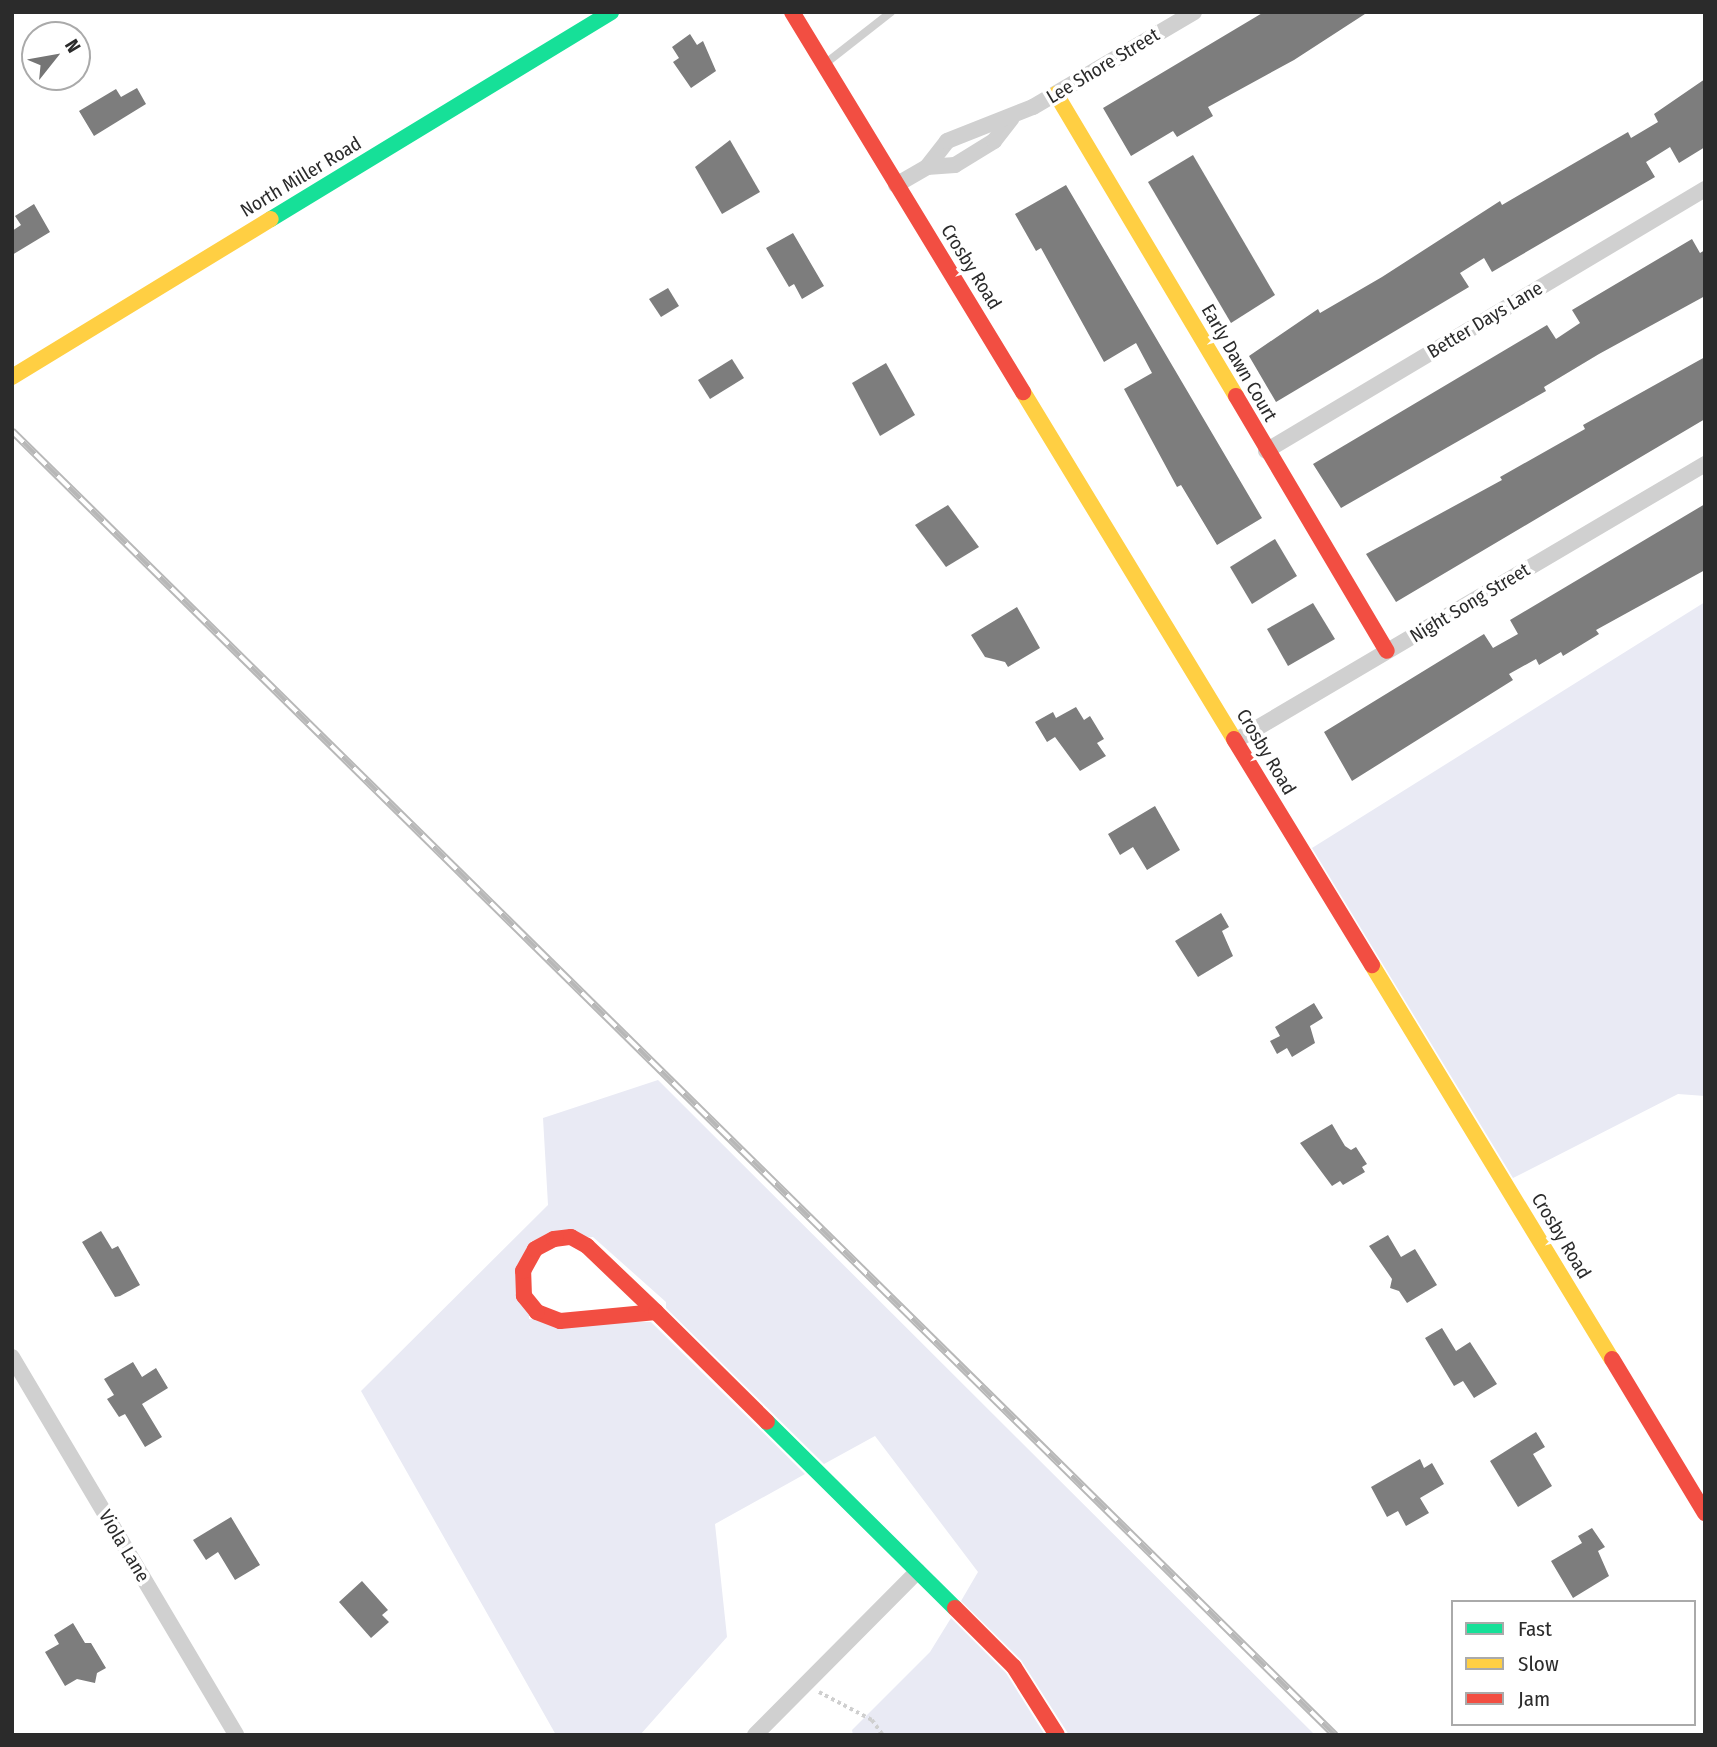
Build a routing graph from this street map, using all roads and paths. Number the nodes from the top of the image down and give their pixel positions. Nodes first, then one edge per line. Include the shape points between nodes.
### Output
1 (611, 12) edge
2 (792, 12) edge
3 (891, 12) edge
4 (1194, 12) edge
5 (823, 64) junction
6 (1056, 94) junction
7 (1011, 119) junction
8 (977, 127) junction
9 (987, 145) junction
10 (927, 167) junction
11 (896, 185) junction
12 (1705, 189) edge
13 (12, 377) edge
14 (1266, 451) junction
15 (1705, 464) edge
16 (1387, 652) junction
17 (1235, 741) junction
18 (656, 1312) junction
19 (12, 1357) edge
20 (1705, 1513) edge
21 (918, 1572) junction
22 (805, 1685) junction
23 (236, 1735) edge
24 (755, 1735) edge
25 (884, 1735) edge
26 (1057, 1735) edge

1 - 13 street, North Miller Road
2 - 5 street, Crosby Road
3 - 5 lane
4 - 6 street, Lee Shore Street
5 - 11 street, Crosby Road
6 - 7 street, Lee Shore Street
6 - 14 street, Early Dawn Court
7 - 8 street
7 - 9 street
8 - 9 street
8 - 10 street via 947,141
9 - 10 street via 955,165
10 - 11 street
11 - 17 street, Crosby Road
12 - 14 street, Better Days Lane
14 - 16 street, Early Dawn Court
15 - 16 street, Night Song Street
16 - 17 street, Night Song Street
17 - 20 street, Crosby Road
18 - 18 street via 600,1256 571,1237 535,1249 523,1271 524,1296 537,1312 560,1321
18 - 21 street
19 - 23 street, Viola Lane
21 - 22 street
21 - 26 street via 1014,1667
22 - 24 street
22 - 25 path via 872,1720

